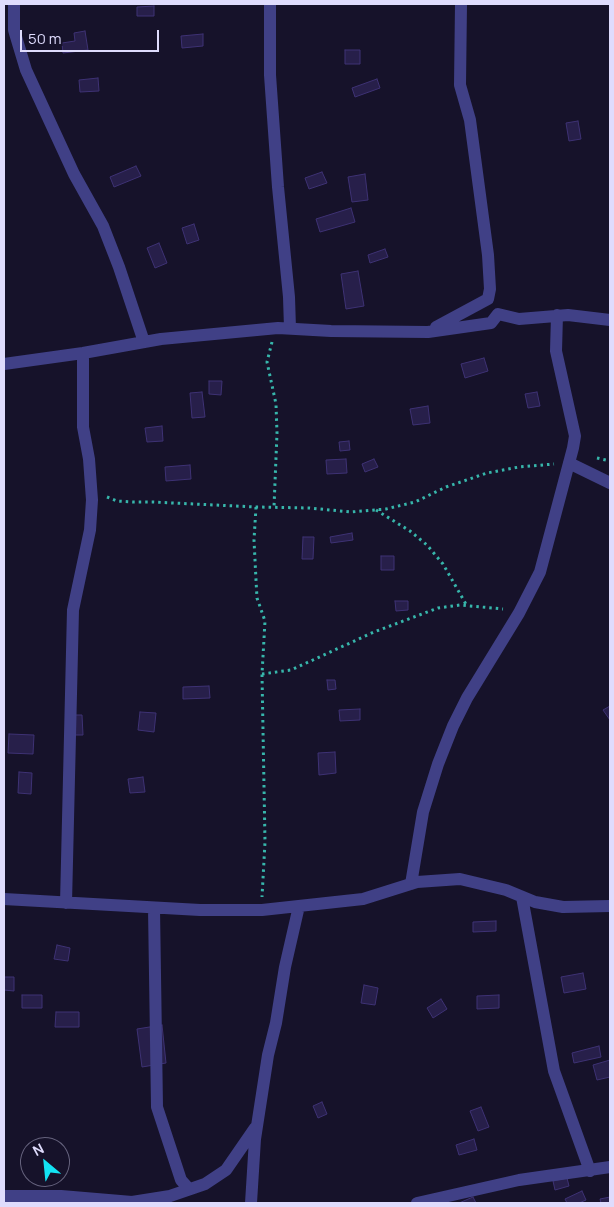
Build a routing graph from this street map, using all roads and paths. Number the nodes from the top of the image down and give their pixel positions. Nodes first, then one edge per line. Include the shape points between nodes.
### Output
1 (14, 4) edge
2 (270, 4) edge
3 (461, 4) edge
4 (556, 315) junction
5 (610, 320) edge
6 (284, 328) junction
7 (428, 332) junction
8 (144, 342) junction
9 (83, 353) junction
10 (4, 364) edge
11 (569, 463) junction
12 (90, 474) junction
13 (610, 483) edge
14 (256, 507) junction
15 (274, 507) junction
16 (375, 510) junction
17 (467, 606) junction
18 (519, 613) junction
19 (262, 674) junction
20 (410, 884) junction
21 (522, 897) junction
22 (4, 899) edge
23 (66, 903) junction
24 (299, 906) junction
25 (610, 906) edge
26 (154, 908) junction
27 (262, 910) junction
28 (256, 1127) junction
29 (610, 1167) edge
30 (590, 1171) junction
31 (190, 1189) junction
32 (4, 1196) edge
33 (251, 1203) edge
34 (419, 1203) edge

1 - 8 street via 14,30 26,70 74,174 103,226
2 - 6 street via 271,84 289,296
3 - 7 street via 460,85 470,120 490,289 488,299
4 - 5 street
4 - 7 street via 519,319 498,314 491,323
4 - 11 street via 556,351 574,436
6 - 7 street
6 - 8 street
6 - 15 path via 267,356 276,404
8 - 9 street
9 - 10 street
9 - 12 street via 83,427
11 - 13 street
11 - 16 path via 487,473 415,502
11 - 18 street via 540,572
12 - 14 path via 101,492 117,501
12 - 23 street via 90,530 73,610
14 - 15 path
14 - 19 path via 257,598 265,621
15 - 16 path via 351,512
16 - 17 path via 427,545 443,564
17 - 18 path
17 - 19 path via 438,608 374,632 291,670
18 - 20 street via 453,726 423,812
19 - 27 path via 265,842
20 - 21 street via 460,879
20 - 24 street via 363,899
21 - 25 street via 563,907
21 - 30 street via 554,1071
22 - 23 street
23 - 26 street
24 - 27 street
24 - 28 street
26 - 27 street
26 - 31 street via 157,1107 181,1180
28 - 31 street via 226,1170 205,1184
28 - 33 street
29 - 30 street
30 - 34 street via 519,1180
31 - 32 street via 132,1202 61,1196

